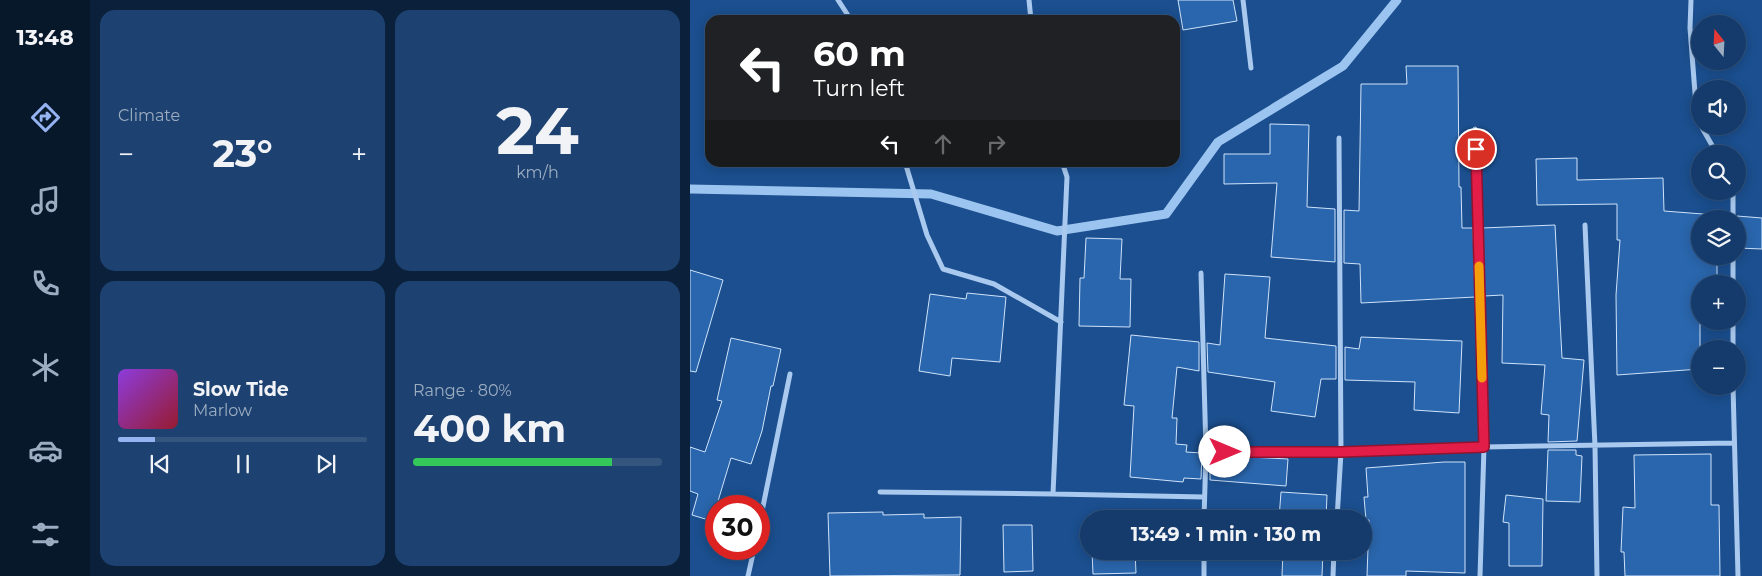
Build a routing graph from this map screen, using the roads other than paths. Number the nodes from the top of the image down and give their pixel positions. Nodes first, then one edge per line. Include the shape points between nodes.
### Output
1 (838, 0) edge
2 (1029, 0) edge
3 (1243, 0) edge
4 (1691, 0) edge
5 (848, 15) edge
6 (1030, 15) edge
7 (1251, 68) dead end
8 (1694, 80) edge
9 (1475, 129) dead end
10 (1339, 138) dead end
11 (907, 167) edge
12 (1064, 167) edge
13 (1585, 225) dead end
14 (1201, 273) dead end
15 (1061, 322) junction
16 (790, 374) dead end
17 (1733, 395) edge
18 (1732, 443) junction
19 (1595, 446) junction
20 (1484, 447) junction
21 (1206, 451) junction
22 (1341, 452) junction
23 (880, 492) dead end
24 (1053, 494) junction
25 (765, 495) edge
26 (1204, 497) junction
27 (1204, 510) edge
28 (1338, 510) edge
29 (752, 560) edge
30 (1204, 560) edge
31 (1334, 560) edge
32 (748, 576) edge
33 (1204, 576) edge
34 (1333, 576) edge
35 (1480, 576) edge
36 (1596, 576) edge
37 (1738, 576) edge

1 - 5 street
2 - 6 street
3 - 7 street
4 - 8 street
9 - 20 street
10 - 22 street
11 - 15 street via 927,235 943,269 994,284
12 - 15 street via 1067,177
13 - 19 street
14 - 21 street
15 - 24 street
16 - 25 street
17 - 18 street
18 - 19 street
18 - 37 street
19 - 20 street
19 - 36 street
20 - 22 street
20 - 35 street
21 - 22 street
21 - 26 street
22 - 28 street
23 - 24 street
24 - 26 street
26 - 27 street
29 - 32 street
30 - 33 street
31 - 34 street

